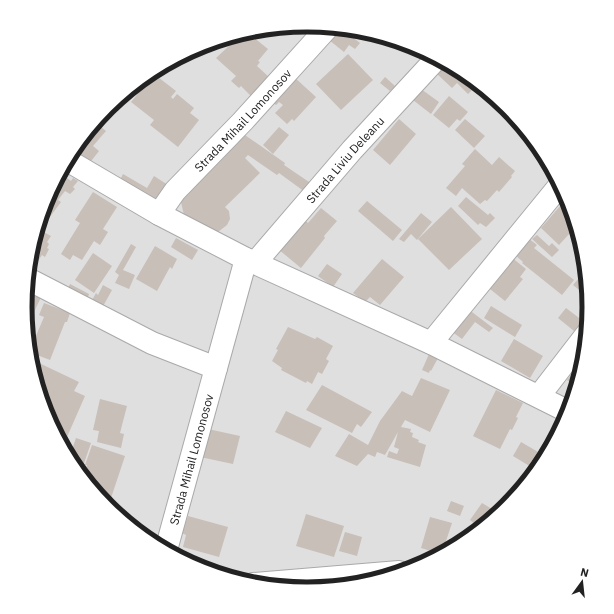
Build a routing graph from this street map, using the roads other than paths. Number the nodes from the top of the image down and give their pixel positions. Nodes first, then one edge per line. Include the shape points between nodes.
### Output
1 (323, 33) edge
2 (433, 62) edge
3 (73, 163) edge
4 (556, 190) edge
5 (159, 214) junction
6 (250, 261) junction
7 (33, 282) edge
8 (431, 343) junction
9 (580, 343) edge
10 (216, 368) junction
11 (539, 396) junction
12 (562, 409) edge
13 (168, 544) edge
14 (373, 574) edge
15 (289, 581) edge

1 - 5 street, Strada Mihail Lomonosov via 175,191
2 - 6 street, Strada Liviu Deleanu
3 - 5 street
4 - 8 street
5 - 6 street
6 - 8 street
6 - 10 street, Strada Mihail Lomonosov
7 - 10 street via 152,343
8 - 11 street
9 - 11 street
10 - 13 street, Strada Mihail Lomonosov
11 - 12 street
14 - 15 street

